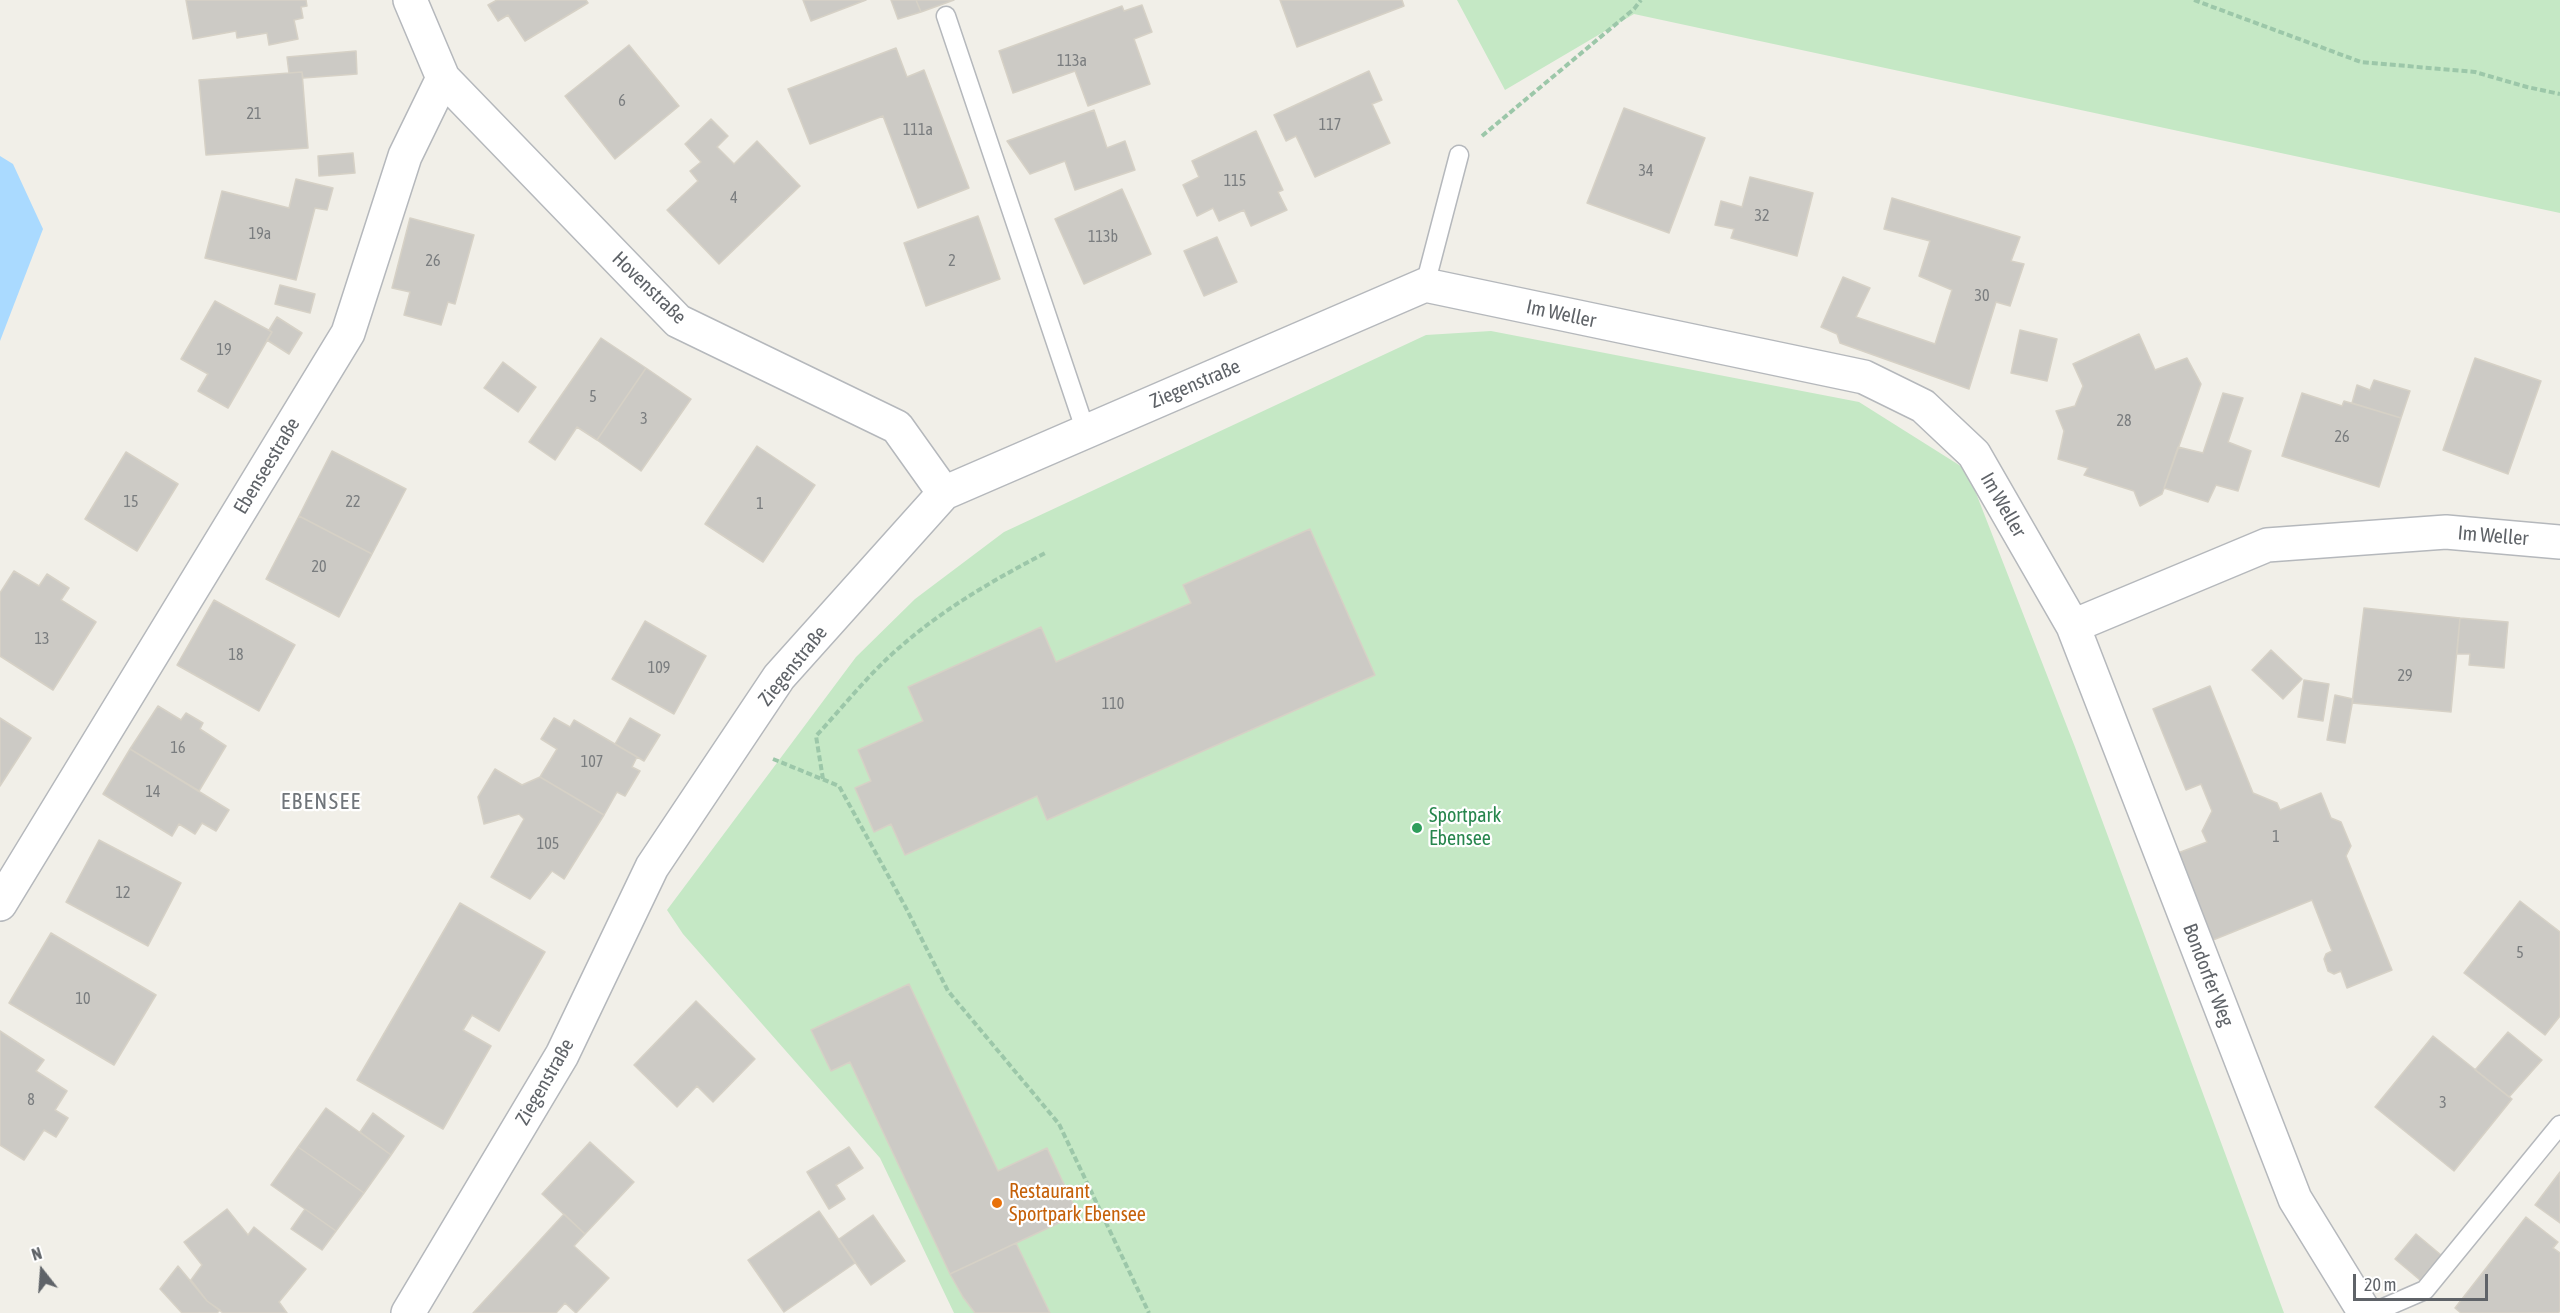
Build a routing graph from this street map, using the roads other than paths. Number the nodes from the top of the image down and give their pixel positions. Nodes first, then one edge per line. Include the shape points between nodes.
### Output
1 (410, 0) edge
2 (946, 16) dead end
3 (443, 78) junction
4 (1460, 155) road end
5 (1425, 285) junction
6 (1086, 432) junction
7 (944, 493) junction
8 (2560, 542) edge
9 (2073, 626) junction
10 (0, 904) edge
11 (2560, 1125) edge
12 (408, 1313) edge
13 (2365, 1313) edge
14 (2372, 1313) edge

1 - 3 street
2 - 6 lane
3 - 7 street, Hovenstraße via 678,321 897,427
3 - 10 street, Ebenseestraße via 405,156 348,333
4 - 5 lane
5 - 6 street, Ziegenstraße
5 - 9 street, Im Weller via 1864,377 1923,406 1974,454
6 - 7 street, Ziegenstraße
7 - 12 street, Ziegenstraße via 779,677 652,867 562,1055
8 - 9 street, Im Weller via 2446,532 2267,545
9 - 13 street, Bondorfer Weg via 2295,1199
11 - 14 lane via 2425,1290

